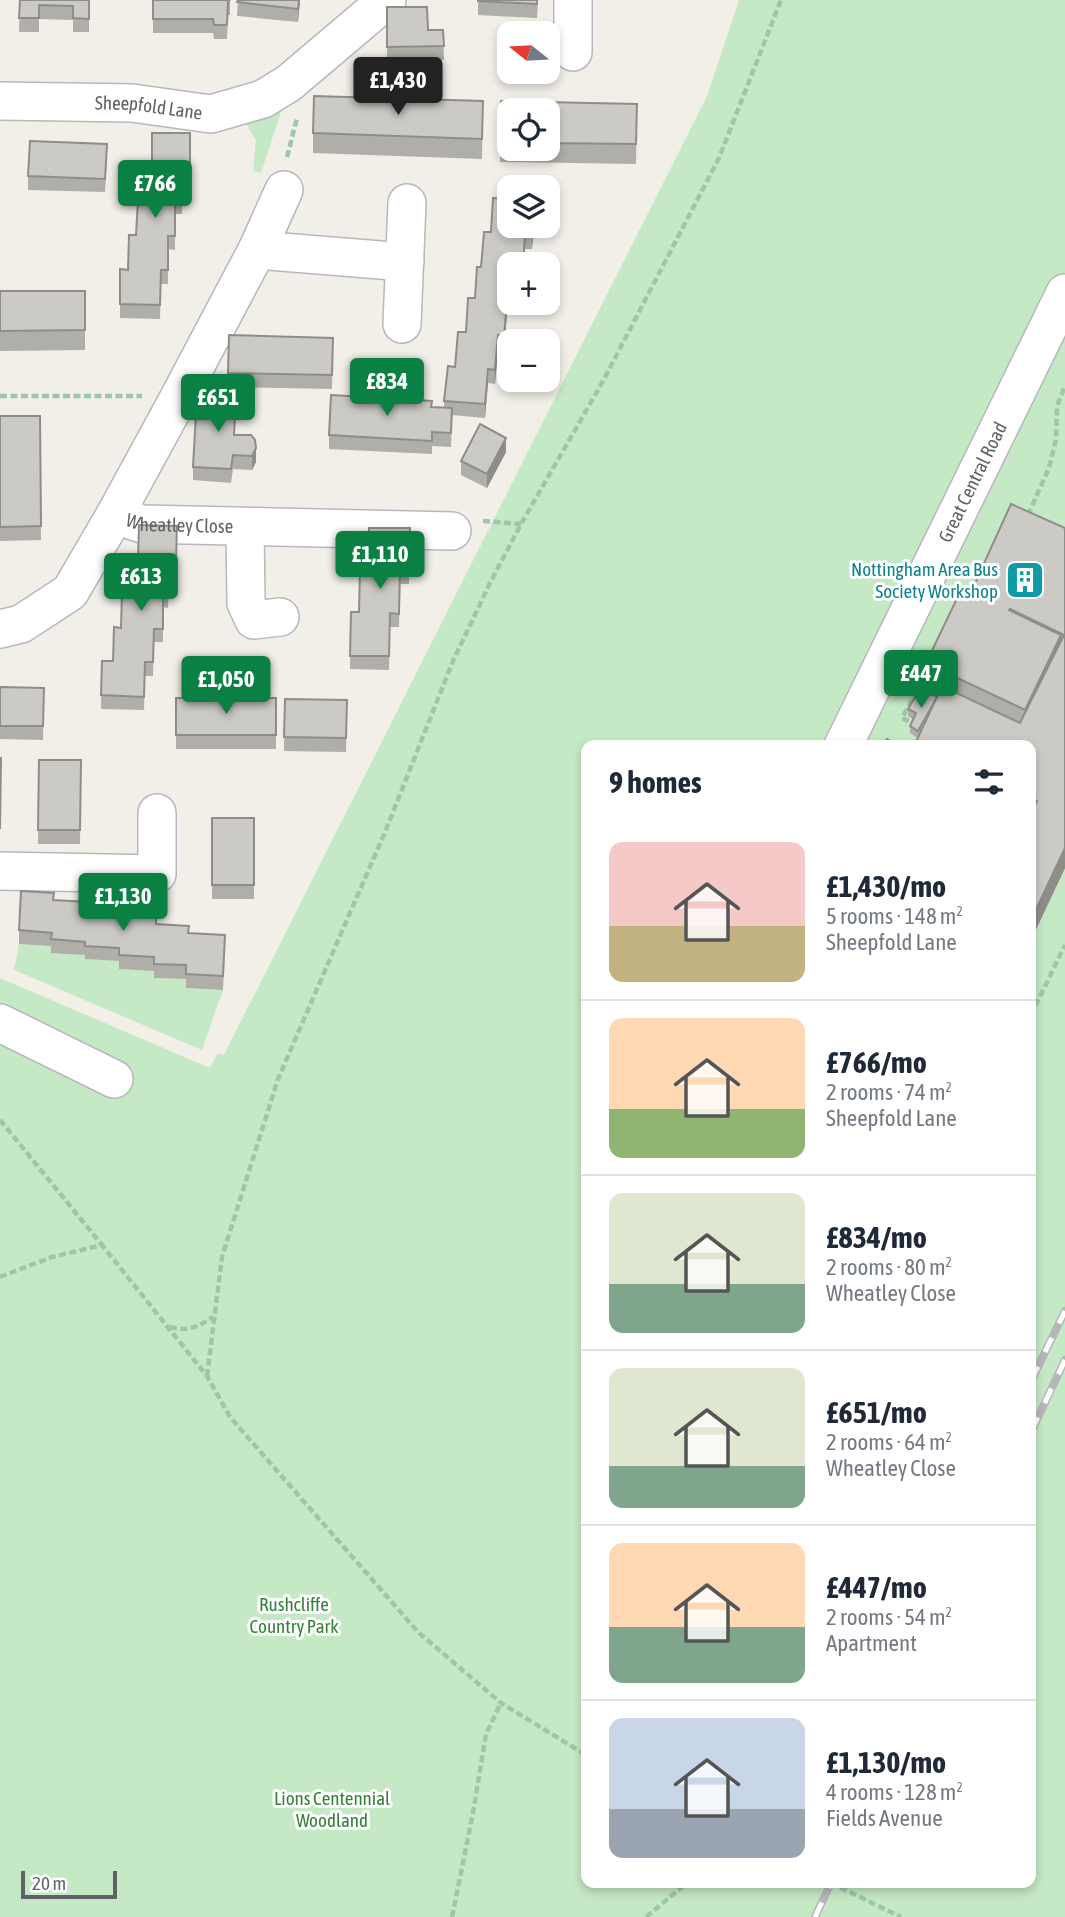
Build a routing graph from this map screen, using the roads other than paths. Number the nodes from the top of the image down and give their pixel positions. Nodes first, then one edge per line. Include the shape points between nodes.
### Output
1 (387, 0) edge
2 (573, 0) edge
3 (572, 52) dead end
4 (0, 101) edge
5 (284, 190) road end
6 (407, 202) dead end
7 (257, 250) junction
8 (405, 262) junction
9 (1065, 293) edge
10 (402, 324) dead end
11 (116, 515) junction
12 (245, 527) junction
13 (452, 531) dead end
14 (280, 617) dead end
15 (0, 629) edge
16 (847, 740) edge
17 (157, 813) dead end
18 (0, 871) edge
19 (0, 1023) edge
20 (114, 1079) dead end

1 - 4 street, Sheepfold Lane via 289,83 263,99 211,114 132,103
2 - 3 street
5 - 7 street
6 - 8 street
7 - 8 street
7 - 11 street
8 - 10 street
9 - 16 street, Great Central Road
11 - 12 street, Wheatley Close via 142,524
11 - 15 street via 70,592 21,624
12 - 13 street, Wheatley Close
12 - 14 street, Wheatley Close via 246,603 254,620
17 - 18 street via 157,874
19 - 20 street

